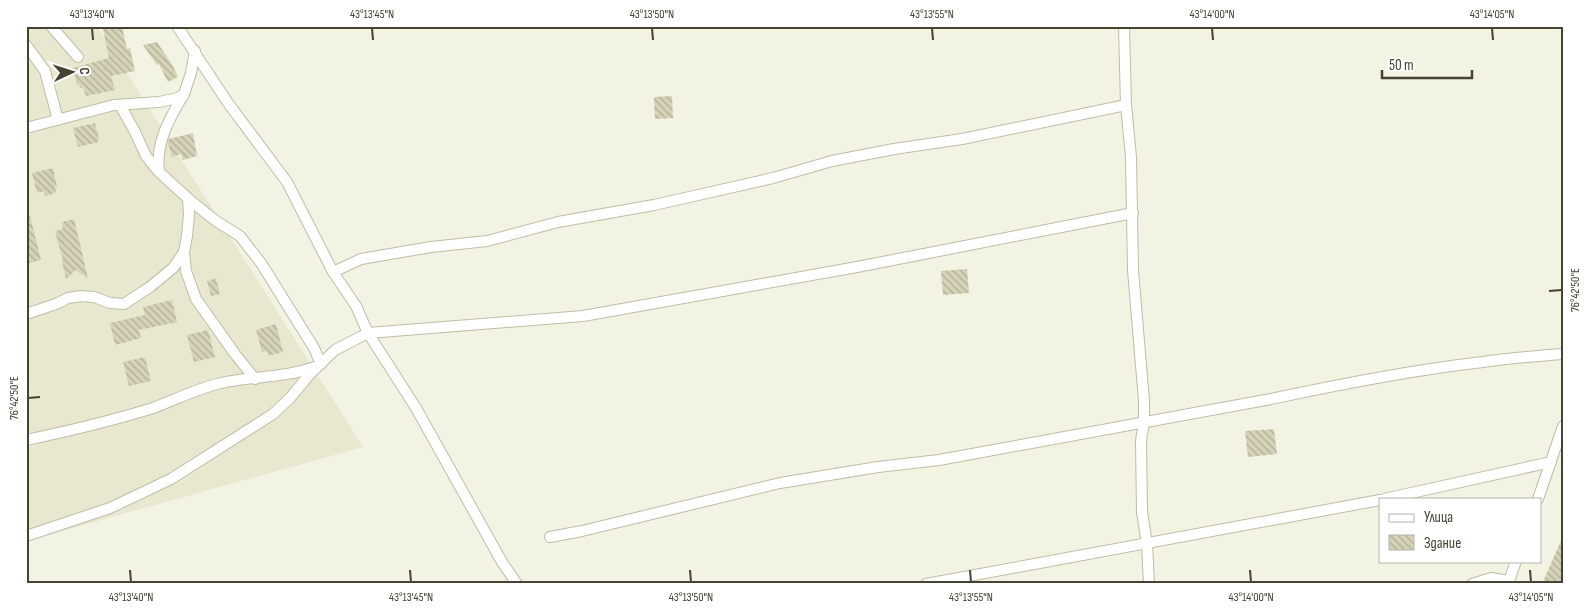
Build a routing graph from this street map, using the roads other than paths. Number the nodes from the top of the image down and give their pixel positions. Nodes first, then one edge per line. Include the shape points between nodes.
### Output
1 (52, 26) edge
2 (177, 26) edge
3 (1124, 26) edge
4 (26, 45) edge
5 (195, 51) junction
6 (78, 57) dead end
7 (184, 94) junction
8 (120, 104) junction
9 (1126, 105) junction
10 (58, 120) junction
11 (26, 128) edge
12 (159, 172) junction
13 (188, 198) junction
14 (1133, 213) junction
15 (184, 252) junction
16 (333, 272) junction
17 (26, 314) edge
18 (368, 333) junction
19 (1563, 354) edge
20 (320, 365) junction
21 (255, 378) junction
22 (1144, 422) junction
23 (1563, 426) edge
24 (26, 440) edge
25 (1550, 462) junction
26 (1387, 498) edge
27 (1538, 498) edge
28 (1379, 500) edge
29 (26, 536) edge
30 (550, 537) dead end
31 (1147, 544) junction
32 (1516, 562) edge
33 (1508, 582) edge
34 (517, 584) edge
35 (926, 584) edge
36 (1149, 584) edge
37 (1472, 584) edge

1 - 6 street
2 - 5 street
3 - 9 street
4 - 10 street via 44,70
5 - 7 street
5 - 16 street via 228,103 287,182
7 - 8 street via 159,102
7 - 12 street via 158,150
8 - 10 street
8 - 12 street via 146,156
9 - 14 street
9 - 16 street via 962,139 832,161 773,178 654,205 558,222 487,240 360,259
10 - 11 street
12 - 13 street
13 - 15 street
13 - 20 street via 240,236 261,263 314,348
14 - 18 street via 583,316
14 - 22 street via 1133,270
15 - 17 street via 173,268 124,304 81,296
15 - 21 street via 186,272 196,299
16 - 18 street via 356,306
18 - 20 street via 335,350
18 - 34 street via 416,408
19 - 22 street via 1434,369
20 - 21 street via 276,377
20 - 29 street via 273,414 171,479 110,508
21 - 24 street via 219,383 120,418
22 - 30 street via 939,460 780,482
22 - 31 street via 1141,440 1142,512
23 - 25 street
25 - 26 street
25 - 27 street
28 - 31 street
31 - 35 street
31 - 36 street
32 - 33 street
33 - 37 street via 1491,578

